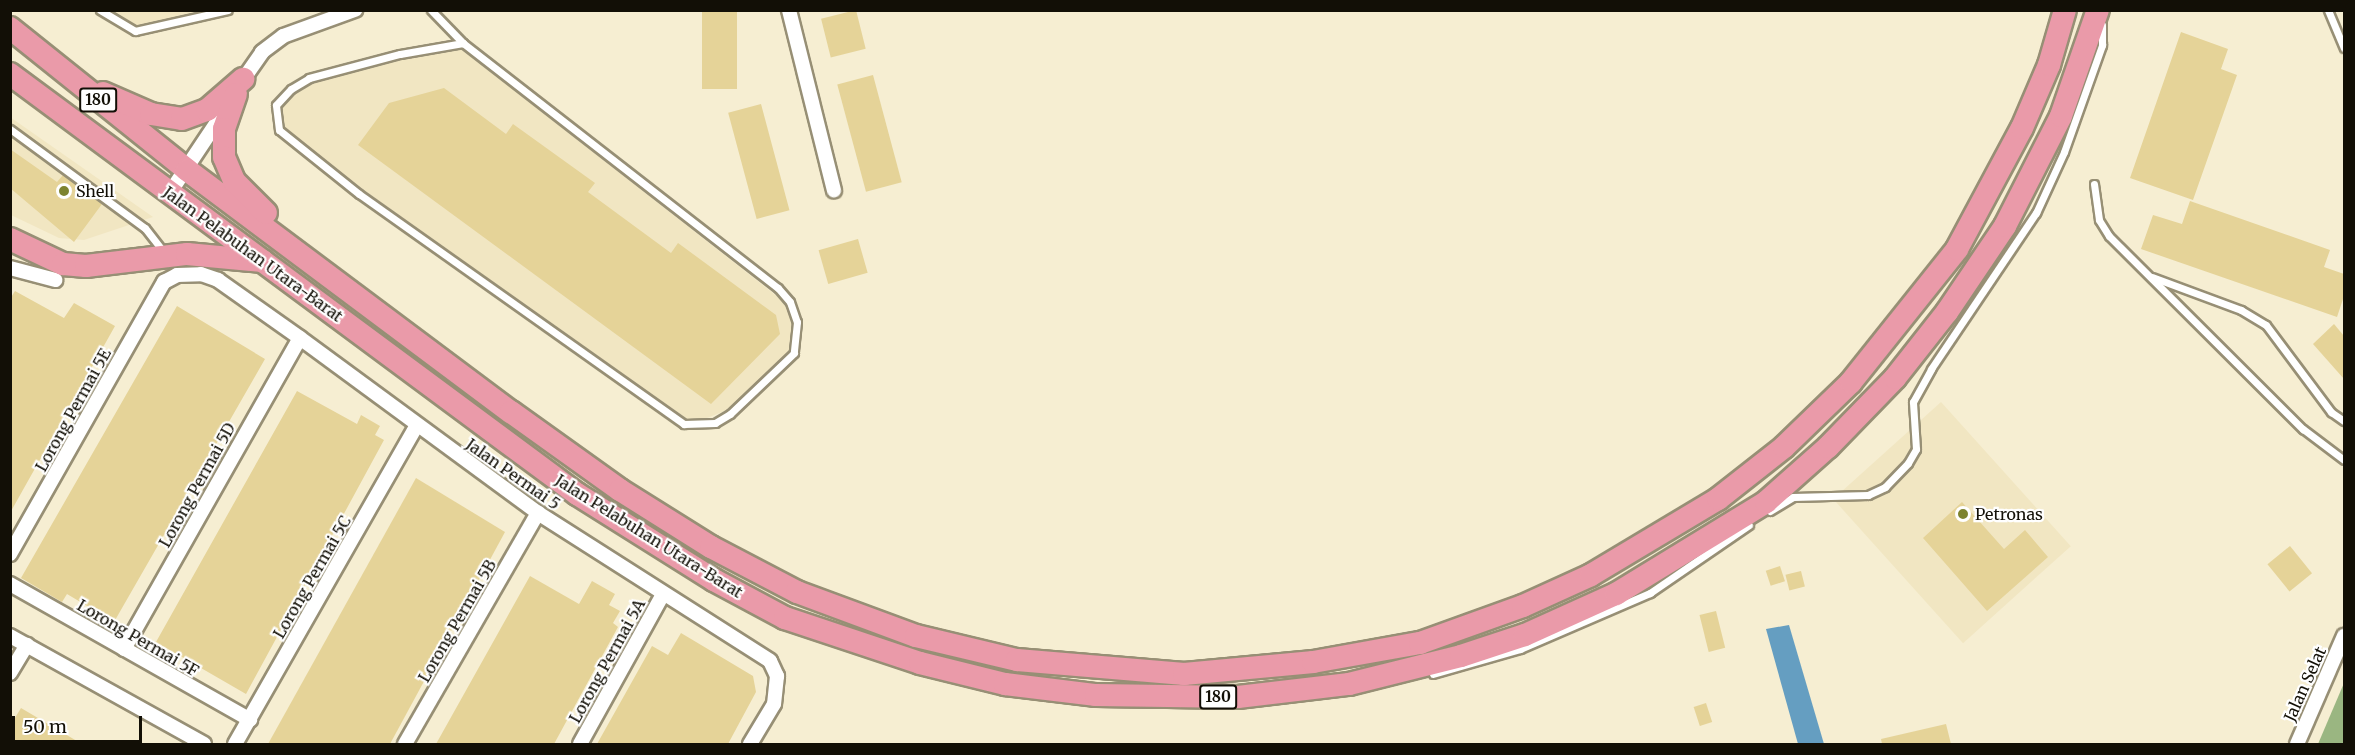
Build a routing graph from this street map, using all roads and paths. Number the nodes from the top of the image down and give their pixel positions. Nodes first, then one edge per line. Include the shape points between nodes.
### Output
1 (100, 10) edge
2 (228, 10) edge
3 (355, 10) edge
4 (431, 10) edge
5 (789, 10) edge
6 (2065, 10) edge
7 (2100, 10) edge
8 (2328, 10) edge
9 (10, 28) edge
10 (462, 43) junction
11 (2344, 48) edge
12 (10, 74) edge
13 (77, 82) junction
14 (239, 86) junction
15 (10, 129) edge
16 (187, 170) junction
17 (2094, 184) dead end
18 (834, 190) dead end
19 (169, 194) junction
20 (10, 239) edge
21 (167, 255) junction
22 (268, 262) junction
23 (10, 268) edge
24 (2150, 276) junction
25 (55, 280) dead end
26 (164, 282) joint
27 (346, 288) junction
28 (300, 338) junction
29 (2344, 421) edge
30 (417, 425) junction
31 (2344, 460) edge
32 (538, 513) junction
33 (10, 554) edge
34 (10, 584) edge
35 (663, 594) junction
36 (10, 636) edge
37 (2344, 636) edge
38 (27, 645) junction
39 (124, 649) junction
40 (10, 673) edge
41 (1428, 675) dead end
42 (1416, 678) dead end
43 (1328, 687) junction
44 (250, 720) junction
45 (204, 744) edge
46 (235, 744) edge
47 (405, 744) edge
48 (580, 744) edge
49 (750, 744) edge
50 (2297, 744) edge

1 - 2 lane via 128,29 145,31
3 - 14 street via 283,36 262,52
4 - 10 lane
5 - 18 street
6 - 27 main road, Jalan Pelabuhan Utara-Barat / 180 via 2049,64 2022,128 1957,249 1881,348 1784,447 1718,500 1591,575 1523,606 1420,643 1335,659 1249,671 1185,674 1111,670 1017,660 882,625 797,592 711,548 611,484
7 - 41 lane via 2102,45 2064,152 2036,213 1913,402 1916,449 1898,476 1868,495 1794,497 1650,593 1520,650
7 - 43 main road, Jalan Pelabuhan Utara-Barat / 180 via 2061,116 2005,226 1947,312 1895,378 1828,447 1775,494 1719,534 1580,612 1461,656
8 - 11 lane
9 - 13 main road, Jalan Pelabuhan Utara-Barat / 180
10 - 10 lane via 778,288 790,302 797,322 794,353 730,414 715,423 684,424 359,194 279,130 276,105 291,88 309,78 400,54
12 - 19 main road, Jalan Pelabuhan Utara-Barat / 180
13 - 14 main road via 151,114 182,119 207,110
13 - 16 main road, Jalan Pelabuhan Utara-Barat / 180
14 - 16 street
14 - 27 main road via 223,142 234,181
15 - 21 lane via 145,228
16 - 19 street
16 - 27 main road, Jalan Pelabuhan Utara-Barat / 180
17 - 24 lane via 2099,220 2109,236
19 - 22 main road, Jalan Pelabuhan Utara-Barat / 180
20 - 21 main road via 63,264 86,266
21 - 22 main road via 211,254
22 - 43 main road, Jalan Pelabuhan Utara-Barat / 180 via 577,494 714,580 785,618 920,663 1005,684 1096,695 1180,697 1295,693
23 - 25 street
24 - 29 lane via 2241,310 2266,325 2331,412
24 - 31 lane via 2303,429
26 - 28 street, Jalan Permai 5 via 189,272 218,280
26 - 33 street, Lorong Permai 5E
28 - 30 street, Jalan Permai 5
28 - 39 street, Lorong Permai 5D
30 - 32 street, Jalan Permai 5
30 - 44 street, Lorong Permai 5C
32 - 35 street, Jalan Permai 5
32 - 47 street, Lorong Permai 5B
34 - 39 street, Lorong Permai 5F
35 - 48 street, Lorong Permai 5A
35 - 49 street, Jalan Permai 5 via 770,661 777,676 774,704
36 - 38 street
37 - 50 street, Jalan Selat
38 - 40 street
38 - 45 street
39 - 44 street, Lorong Permai 5F
42 - 43 lane
44 - 46 street, Lorong Permai 5C

